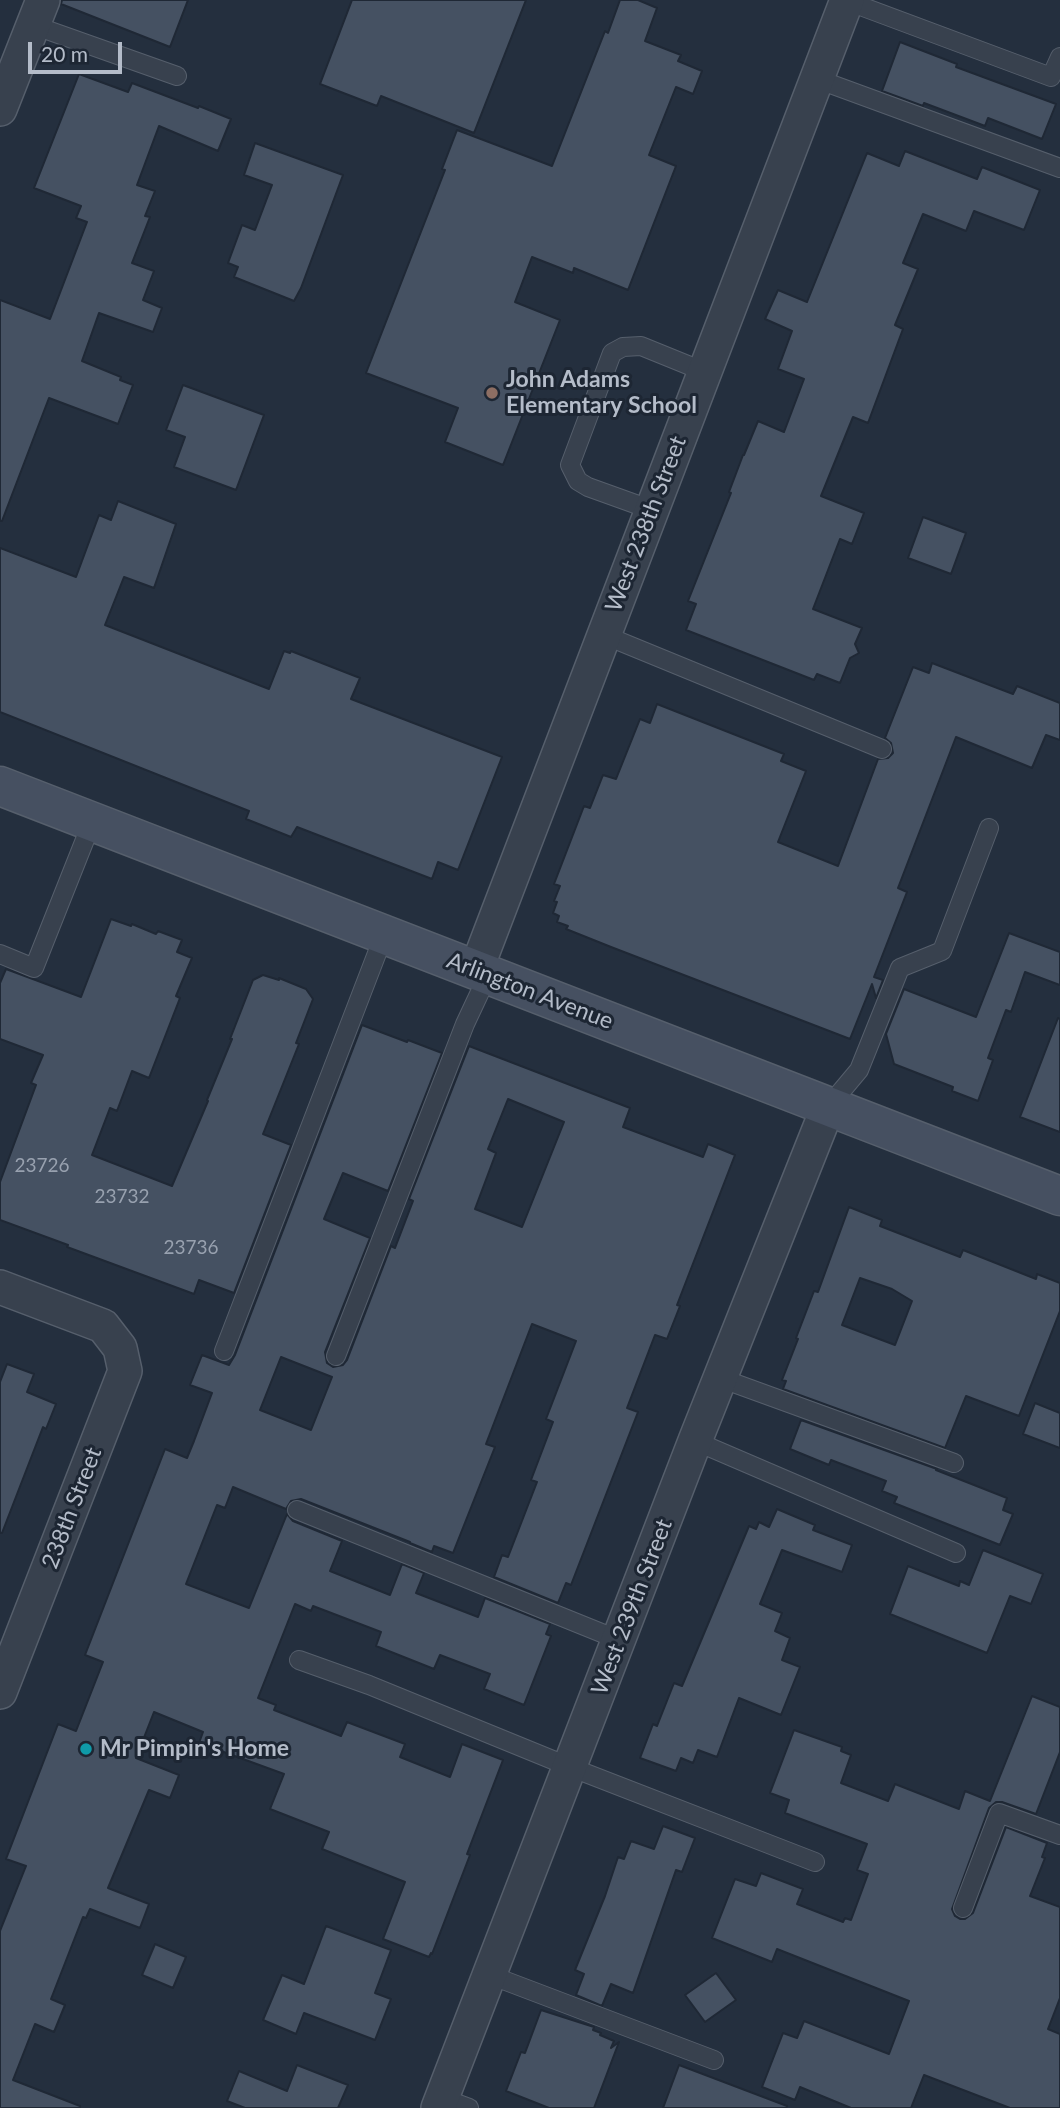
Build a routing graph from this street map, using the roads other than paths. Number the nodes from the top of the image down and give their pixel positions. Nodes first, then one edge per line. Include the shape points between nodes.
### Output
1 (847, 0) edge
2 (38, 12) edge
3 (1060, 57) edge
4 (177, 76) dead end
5 (817, 79) junction
6 (0, 109) edge
7 (1060, 168) edge
8 (705, 372) junction
9 (652, 510) junction
10 (604, 635) junction
11 (882, 749) dead end
12 (5, 793) edge
13 (92, 822) junction
14 (989, 828) dead end
15 (384, 935) junction
16 (0, 954) edge
17 (482, 973) junction
18 (828, 1107) junction
19 (1060, 1196) edge
20 (0, 1287) edge
21 (224, 1351) dead end
22 (336, 1356) dead end
23 (720, 1378) junction
24 (695, 1441) junction
25 (954, 1463) dead end
26 (297, 1510) dead end
27 (956, 1553) dead end
28 (619, 1640) junction
29 (299, 1660) dead end
30 (4, 1673) edge
31 (570, 1767) junction
32 (1060, 1835) edge
33 (815, 1861) dead end
34 (963, 1908) dead end
35 (489, 1975) junction
36 (714, 2060) dead end
37 (450, 2105) edge

1 - 3 lane via 1051,78
1 - 5 street, West 238th Street
2 - 4 lane
2 - 6 street
5 - 7 lane
5 - 8 street, West 238th Street
8 - 9 street, West 238th Street
8 - 9 lane via 641,346 612,353 570,465 578,481 588,487
9 - 10 street, West 238th Street
10 - 11 lane
10 - 17 street, West 238th Street
12 - 13 main road, Arlington Avenue
13 - 15 main road, Arlington Avenue
13 - 16 lane via 34,968
14 - 18 lane via 942,951 900,968 859,1070
15 - 17 main road, Arlington Avenue
15 - 21 lane
17 - 18 main road, Arlington Avenue
17 - 22 lane
18 - 19 main road, Arlington Avenue
18 - 23 street, West 239th Street
20 - 30 street, 238th Street via 103,1326 120,1348 125,1371
23 - 24 street, West 239th Street
23 - 25 lane
24 - 27 lane
24 - 28 street, West 239th Street
26 - 28 lane
28 - 31 street, West 239th Street
29 - 31 lane
31 - 33 lane
31 - 35 street, West 239th Street
32 - 34 lane via 999,1812
35 - 36 lane
35 - 37 street, West 239th Street

